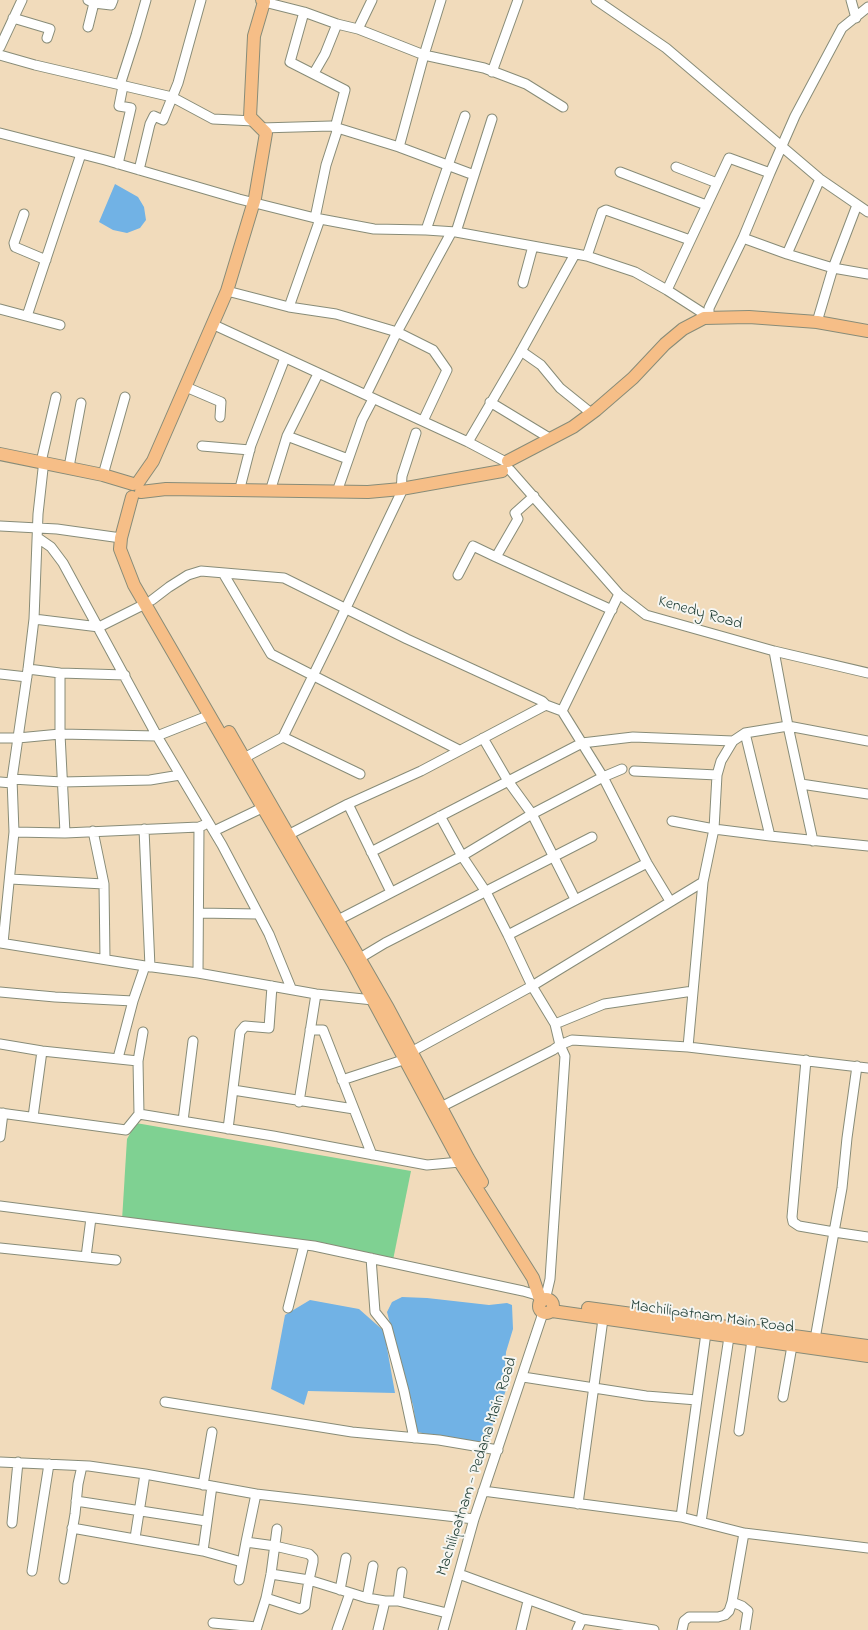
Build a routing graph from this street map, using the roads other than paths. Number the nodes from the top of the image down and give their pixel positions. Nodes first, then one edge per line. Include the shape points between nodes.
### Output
1 (22, 0) edge
2 (113, 0) edge
3 (146, 0) edge
4 (201, 0) edge
5 (372, 0) edge
6 (441, 0) edge
7 (518, 0) edge
8 (596, 0) edge
9 (851, 0) edge
10 (91, 1) edge
11 (263, 1) edge
12 (868, 7) edge
13 (304, 12) junction
14 (861, 15) edge
15 (13, 18) junction
16 (337, 24) junction
17 (88, 27) dead end
18 (358, 29) junction
19 (46, 38) dead end
20 (0, 47) edge
21 (0, 54) edge
22 (424, 55) junction
23 (492, 72) junction
24 (314, 73) junction
25 (121, 85) junction
26 (172, 97) junction
27 (563, 107) dead end
28 (465, 116) dead end
29 (492, 120) dead end
30 (258, 125) junction
31 (336, 128) junction
32 (0, 133) edge
33 (781, 146) junction
34 (399, 147) junction
35 (81, 154) junction
36 (118, 164) junction
37 (447, 166) junction
38 (676, 167) dead end
39 (139, 170) junction
40 (620, 172) dead end
41 (770, 173) junction
42 (474, 175) junction
43 (820, 179) junction
44 (717, 183) junction
45 (254, 202) junction
46 (706, 205) junction
47 (857, 205) junction
48 (868, 212) edge
49 (24, 214) dead end
50 (317, 218) junction
51 (426, 230) junction
52 (453, 232) junction
53 (743, 238) junction
54 (690, 240) junction
55 (534, 246) junction
56 (575, 254) junction
57 (787, 254) junction
58 (587, 256) junction
59 (46, 260) junction
60 (833, 268) junction
61 (868, 274) edge
62 (523, 283) dead end
63 (667, 290) junction
64 (227, 291) junction
65 (289, 307) junction
66 (0, 309) edge
67 (27, 316) junction
68 (709, 317) junction
69 (817, 322) junction
70 (212, 324) junction
71 (60, 325) dead end
72 (868, 331) edge
73 (398, 332) junction
74 (521, 351) junction
75 (285, 358) junction
76 (318, 374) junction
77 (186, 387) junction
78 (56, 397) dead end
79 (125, 397) dead end
80 (369, 397) junction
81 (490, 402) junction
82 (81, 403) dead end
83 (591, 413) junction
84 (220, 417) dead end
85 (423, 421) junction
86 (416, 433) dead end
87 (288, 436) junction
88 (551, 439) junction
89 (468, 442) junction
90 (202, 446) dead end
91 (250, 450) junction
92 (0, 454) edge
93 (348, 459) junction
94 (0, 460) edge
95 (42, 465) junction
96 (505, 466) junction
97 (69, 467) junction
98 (103, 475) junction
99 (241, 484) junction
100 (272, 485) junction
101 (339, 486) junction
102 (401, 486) junction
103 (135, 490) junction
104 (534, 496) junction
105 (0, 526) edge
106 (38, 527) junction
107 (38, 538) junction
108 (120, 538) junction
109 (496, 557) junction
110 (223, 573) junction
111 (458, 575) dead end
112 (620, 594) junction
113 (149, 602) junction
114 (346, 608) junction
115 (612, 610) junction
116 (34, 619) junction
117 (99, 627) junction
118 (774, 651) junction
119 (27, 673) junction
120 (868, 673) edge
121 (0, 674) edge
122 (60, 674) junction
123 (125, 675) junction
124 (312, 675) junction
125 (546, 705) junction
126 (562, 711) junction
127 (210, 715) junction
128 (788, 726) junction
129 (745, 733) junction
130 (60, 734) junction
131 (156, 736) junction
132 (283, 737) junction
133 (0, 738) edge
134 (18, 738) junction
135 (483, 738) junction
136 (733, 741) junction
137 (868, 741) edge
138 (582, 743) junction
139 (458, 750) junction
140 (244, 758) junction
141 (622, 769) dead end
142 (634, 771) dead end
143 (180, 774) junction
144 (360, 774) dead end
145 (717, 775) junction
146 (603, 777) junction
147 (12, 781) junction
148 (508, 781) junction
149 (0, 782) edge
150 (62, 782) junction
151 (801, 784) junction
152 (868, 794) edge
153 (348, 804) junction
154 (262, 808) junction
155 (532, 814) junction
156 (440, 816) junction
157 (672, 821) dead end
158 (199, 827) junction
159 (212, 827) junction
160 (144, 829) junction
161 (714, 829) junction
162 (93, 831) junction
163 (14, 832) junction
164 (65, 833) junction
165 (288, 836) junction
166 (770, 836) junction
167 (592, 837) dead end
168 (814, 841) junction
169 (868, 846) edge
170 (371, 852) junction
171 (462, 856) junction
172 (553, 857) junction
173 (647, 863) junction
174 (10, 880) junction
175 (703, 882) junction
176 (104, 884) junction
177 (390, 892) junction
178 (486, 892) junction
179 (576, 899) junction
180 (670, 901) junction
181 (199, 914) junction
182 (258, 914) junction
183 (334, 921) junction
184 (508, 935) junction
185 (2, 943) edge
186 (360, 958) junction
187 (105, 959) junction
188 (147, 966) junction
189 (198, 973) junction
190 (272, 986) junction
191 (532, 986) junction
192 (291, 988) junction
193 (693, 991) junction
194 (0, 992) edge
195 (316, 994) junction
196 (378, 998) junction
197 (133, 1000) junction
198 (555, 1024) junction
199 (310, 1030) junction
200 (143, 1032) dead end
201 (193, 1042) dead end
202 (0, 1044) edge
203 (560, 1045) junction
204 (688, 1047) junction
205 (42, 1051) junction
206 (408, 1056) junction
207 (118, 1058) junction
208 (138, 1060) junction
209 (806, 1060) junction
210 (857, 1066) junction
211 (868, 1068) edge
212 (342, 1080) junction
213 (233, 1090) junction
214 (300, 1102) junction
215 (441, 1107) junction
216 (354, 1109) junction
217 (2, 1113) edge
218 (139, 1114) junction
219 (33, 1117) junction
220 (184, 1122) junction
221 (228, 1129) junction
222 (0, 1137) edge
223 (372, 1155) junction
224 (460, 1162) junction
225 (0, 1206) edge
226 (91, 1218) junction
227 (834, 1232) junction
228 (868, 1237) edge
229 (304, 1245) junction
230 (0, 1248) edge
231 (86, 1256) junction
232 (372, 1258) junction
233 (116, 1260) dead end
234 (546, 1303) junction
235 (288, 1308) dead end
236 (603, 1319) junction
237 (659, 1322) junction
238 (706, 1333) junction
239 (729, 1337) junction
240 (815, 1339) junction
241 (752, 1340) junction
242 (792, 1346) junction
243 (868, 1346) edge
244 (868, 1356) edge
245 (523, 1377) junction
246 (593, 1387) junction
247 (783, 1397) dead end
248 (697, 1400) junction
249 (165, 1402) dead end
250 (739, 1430) dead end
251 (212, 1432) dead end
252 (414, 1438) junction
253 (498, 1450) junction
254 (0, 1462) edge
255 (18, 1462) junction
256 (49, 1464) junction
257 (82, 1466) junction
258 (145, 1474) junction
259 (208, 1485) junction
260 (483, 1490) junction
261 (256, 1494) junction
262 (76, 1501) junction
263 (578, 1504) junction
264 (139, 1511) junction
265 (681, 1517) junction
266 (474, 1519) junction
267 (206, 1521) junction
268 (701, 1522) junction
269 (12, 1523) dead end
270 (72, 1528) junction
271 (277, 1529) dead end
272 (744, 1533) junction
273 (135, 1538) junction
274 (246, 1542) junction
275 (274, 1546) junction
276 (868, 1548) edge
277 (203, 1551) junction
278 (346, 1558) dead end
279 (242, 1562) junction
280 (373, 1566) dead end
281 (32, 1571) dead end
282 (402, 1572) dead end
283 (271, 1574) junction
284 (459, 1574) junction
285 (64, 1579) dead end
286 (239, 1580) dead end
287 (309, 1580) junction
288 (340, 1590) junction
289 (350, 1593) junction
290 (266, 1598) junction
291 (367, 1598) junction
292 (385, 1601) junction
293 (398, 1601) junction
294 (528, 1601) junction
295 (732, 1602) junction
296 (447, 1613) junction
297 (582, 1619) junction
298 (213, 1623) dead end
299 (256, 1628) edge
300 (337, 1630) edge
301 (378, 1630) edge
302 (443, 1630) edge
303 (521, 1630) edge
304 (577, 1630) edge
305 (654, 1630) edge
306 (682, 1630) edge
307 (745, 1630) edge

1 - 15 street
2 - 10 street via 111,5
3 - 25 street
4 - 26 street
5 - 18 street
6 - 22 street
7 - 23 street
8 - 33 street via 666,48
9 - 14 street
10 - 17 street
11 - 13 street
11 - 30 main road via 254,36 250,117
12 - 14 street
13 - 16 street
13 - 24 street via 290,62
14 - 33 street via 842,28
15 - 19 street via 50,29
15 - 20 street
16 - 18 street
16 - 24 street
18 - 22 street
21 - 25 street
22 - 23 street
22 - 34 street
23 - 27 street via 526,84
24 - 31 street via 345,90
25 - 26 street
25 - 36 street via 119,106 131,108
26 - 30 street via 213,119
26 - 39 street via 164,120 154,116 150,124
28 - 37 street
29 - 42 street
30 - 31 street
30 - 45 main road via 266,134
31 - 34 street
31 - 50 street via 326,165
32 - 35 street
33 - 41 street
33 - 43 street
34 - 37 street
35 - 36 street
35 - 59 street
36 - 39 street
37 - 42 street
37 - 51 street
38 - 44 street
39 - 45 street
40 - 46 street
41 - 44 street via 729,158
41 - 53 street
42 - 52 street
43 - 47 street
43 - 57 street
44 - 46 street
45 - 50 street
45 - 64 main road
46 - 54 street
47 - 48 street
47 - 60 street
49 - 59 street via 14,247
50 - 51 street via 374,229
50 - 65 street
51 - 52 street
52 - 55 street
52 - 73 street
53 - 57 street
53 - 68 street via 709,308
54 - 58 street via 606,210 602,212
54 - 63 street
55 - 56 street
55 - 62 street
56 - 58 street
56 - 74 street
57 - 60 street
58 - 63 street via 635,272
59 - 67 street
60 - 61 street
60 - 69 street
63 - 68 street
64 - 65 street
64 - 70 main road
65 - 73 street via 336,314
66 - 67 street
67 - 71 street
68 - 69 main road
68 - 83 main road via 683,329 633,378
69 - 72 main road
70 - 75 street, Kenedy Road
70 - 77 main road
73 - 80 street
73 - 85 street via 432,350 447,370
74 - 81 street
74 - 83 street via 537,361 569,396
75 - 76 street, Kenedy Road
75 - 91 street
76 - 80 street, Kenedy Road
76 - 87 street
77 - 84 street via 211,395 221,402
77 - 103 main road via 153,461
78 - 95 street
79 - 98 street
80 - 85 street, Kenedy Road
80 - 93 street
81 - 88 street
81 - 89 street
82 - 97 street
83 - 88 main road
85 - 89 street, Kenedy Road
86 - 102 street
87 - 93 street
87 - 100 street
88 - 96 main road
89 - 96 street, Kenedy Road
90 - 91 street
91 - 99 street
92 - 95 main road
93 - 101 street
94 - 95 main road
95 - 97 main road
95 - 103 main road via 102,479
95 - 106 street
96 - 102 main road
96 - 104 street, Kenedy Road
97 - 98 main road
98 - 103 main road
99 - 100 main road
99 - 103 main road via 165,483
100 - 101 main road
101 - 102 main road
102 - 103 main road via 368,492
102 - 114 street via 401,493
103 - 108 main road
103 - 113 main road via 125,542 132,565
104 - 109 street via 515,513 518,519
104 - 112 street, Kenedy Road
105 - 106 street
106 - 107 street
106 - 108 street
107 - 116 street
107 - 117 street via 51,547 59,557
108 - 113 main road via 120,549 134,585
109 - 111 street via 473,546
109 - 115 street
110 - 113 street via 201,571 188,575
110 - 114 street via 284,578
110 - 124 street via 271,654
112 - 115 street
112 - 118 street, Kenedy Road via 646,615
113 - 117 street
113 - 127 main road
113 - 140 main road
114 - 124 street
114 - 125 street
115 - 126 street
116 - 117 street
116 - 119 street
117 - 123 street
118 - 120 street, Kenedy Road
118 - 128 street
119 - 121 street
119 - 122 street
119 - 134 street
122 - 123 street
122 - 130 street
123 - 131 street
124 - 132 street
124 - 139 street
125 - 126 street
125 - 135 street
126 - 138 street
127 - 131 street
127 - 154 main road
128 - 129 street
128 - 137 street
128 - 151 street
129 - 136 street
129 - 166 street
130 - 131 street
130 - 134 street
130 - 150 street
131 - 143 street
132 - 140 street
132 - 144 street
133 - 134 street
134 - 147 street
135 - 139 street
135 - 148 street
136 - 138 street via 633,737
136 - 145 street via 721,761
138 - 146 street
138 - 148 street
139 - 153 street via 421,771
140 - 165 main road
141 - 146 street
142 - 145 street
143 - 150 street via 150,780
143 - 159 street
145 - 161 street
146 - 155 street
146 - 173 street
147 - 149 street
147 - 150 street
147 - 163 street
148 - 155 street
148 - 156 street
150 - 164 street
151 - 152 street
151 - 168 street
153 - 165 street
153 - 170 street
154 - 159 street
154 - 183 main road
155 - 171 street
155 - 172 street
156 - 170 street
156 - 171 street, Machilipatnam - Pedana Main Road
157 - 161 street
158 - 159 street
158 - 160 street
158 - 181 street
159 - 182 street
160 - 162 street
160 - 188 street
161 - 166 street
161 - 175 street
162 - 164 street
162 - 176 street
163 - 164 street
163 - 174 street
165 - 183 main road
166 - 168 street
167 - 172 street
168 - 169 street
170 - 177 street
171 - 177 street
171 - 178 street, Machilipatnam - Pedana Main Road
172 - 178 street
172 - 179 street
173 - 179 street
173 - 180 street
174 - 176 street
174 - 185 street
175 - 180 street
175 - 193 street
176 - 187 street
177 - 183 street
178 - 184 street, Machilipatnam - Pedana Main Road
178 - 186 street
179 - 184 street
180 - 191 street
181 - 182 street
181 - 189 street
182 - 192 street
183 - 186 main road
183 - 196 main road
184 - 191 street, Machilipatnam - Pedana Main Road
185 - 187 street
186 - 196 main road
187 - 188 street
188 - 189 street
188 - 197 street
189 - 190 street
190 - 192 street
190 - 213 street via 269,1028 245,1026 240,1032
191 - 198 street, Machilipatnam - Pedana Main Road
191 - 206 street
192 - 195 street
193 - 198 street via 604,1004
193 - 204 street
194 - 197 street
195 - 196 street
195 - 199 street
196 - 206 main road
197 - 207 street
198 - 203 street, Machilipatnam - Pedana Main Road
199 - 212 street via 323,1030
199 - 214 street
200 - 208 street
201 - 220 street
202 - 205 street
203 - 204 street via 572,1040
203 - 215 street
203 - 234 street, Machilipatnam - Pedana Main Road via 565,1056 550,1279
204 - 209 street
205 - 207 street
205 - 219 street
206 - 212 street
206 - 215 main road
206 - 224 main road
207 - 208 street
208 - 218 street
209 - 210 street
209 - 227 street via 792,1217 799,1226
210 - 211 street
210 - 227 street
212 - 216 street
213 - 214 street
213 - 221 street
214 - 216 street
215 - 234 main road via 538,1276
216 - 223 street
217 - 219 street
217 - 222 street
218 - 219 street via 126,1130
218 - 220 street
220 - 221 street
221 - 223 street
223 - 224 street via 427,1165
224 - 234 main road
225 - 226 street
226 - 229 street
226 - 231 street
227 - 228 street
227 - 240 street
229 - 232 street
229 - 235 street
230 - 231 street
231 - 233 street
232 - 234 street via 523,1291
232 - 252 street via 375,1312 387,1327
234 - 236 main road, Machilipatnam Main Road
234 - 237 main road, Machilipatnam Main Road
234 - 245 street, Machilipatnam - Pedana Main Road
236 - 237 main road, Machilipatnam Main Road
236 - 246 street
237 - 238 main road, Machilipatnam Main Road
237 - 240 main road, Machilipatnam Main Road
238 - 239 main road, Machilipatnam Main Road
238 - 248 street
239 - 241 main road, Machilipatnam Main Road
239 - 268 street
240 - 243 main road, Machilipatnam Main Road
241 - 242 main road, Machilipatnam Main Road
241 - 250 street
242 - 244 main road, Machilipatnam Main Road
242 - 247 street
245 - 246 street
245 - 253 street, Machilipatnam - Pedana Main Road
246 - 248 street via 646,1396
246 - 263 street
248 - 265 street
249 - 252 street via 352,1432
251 - 259 street
252 - 253 street
253 - 260 street, Machilipatnam - Pedana Main Road
254 - 255 street
255 - 256 street
255 - 269 street
256 - 257 street
256 - 281 street
257 - 258 street
257 - 262 street
258 - 259 street
258 - 264 street
259 - 261 street
259 - 267 street
260 - 263 street
260 - 266 street, Machilipatnam - Pedana Main Road
261 - 266 street
261 - 274 street
262 - 264 street
262 - 270 street
263 - 265 street
264 - 267 street
264 - 273 street
265 - 268 street
266 - 284 street, Machilipatnam - Pedana Main Road
267 - 277 street
268 - 272 street
270 - 273 street
270 - 285 street
271 - 275 street
272 - 276 street
272 - 295 street
273 - 277 street
274 - 275 street
274 - 279 street
275 - 283 street
275 - 287 street via 311,1555 313,1562
277 - 279 street
278 - 288 street
279 - 286 street
280 - 291 street
282 - 293 street
283 - 287 street
283 - 290 street
284 - 294 street
284 - 296 street, Machilipatnam - Pedana Main Road
287 - 288 street
287 - 290 street via 303,1608
288 - 289 street
289 - 291 street
289 - 300 street
290 - 299 street
291 - 292 street
292 - 293 street
292 - 301 street
293 - 296 street
294 - 297 street
294 - 303 street
295 - 306 street via 725,1615 689,1617 684,1621
295 - 307 street via 748,1611
296 - 302 street, Machilipatnam - Pedana Main Road
297 - 304 street
297 - 305 street
298 - 299 street

